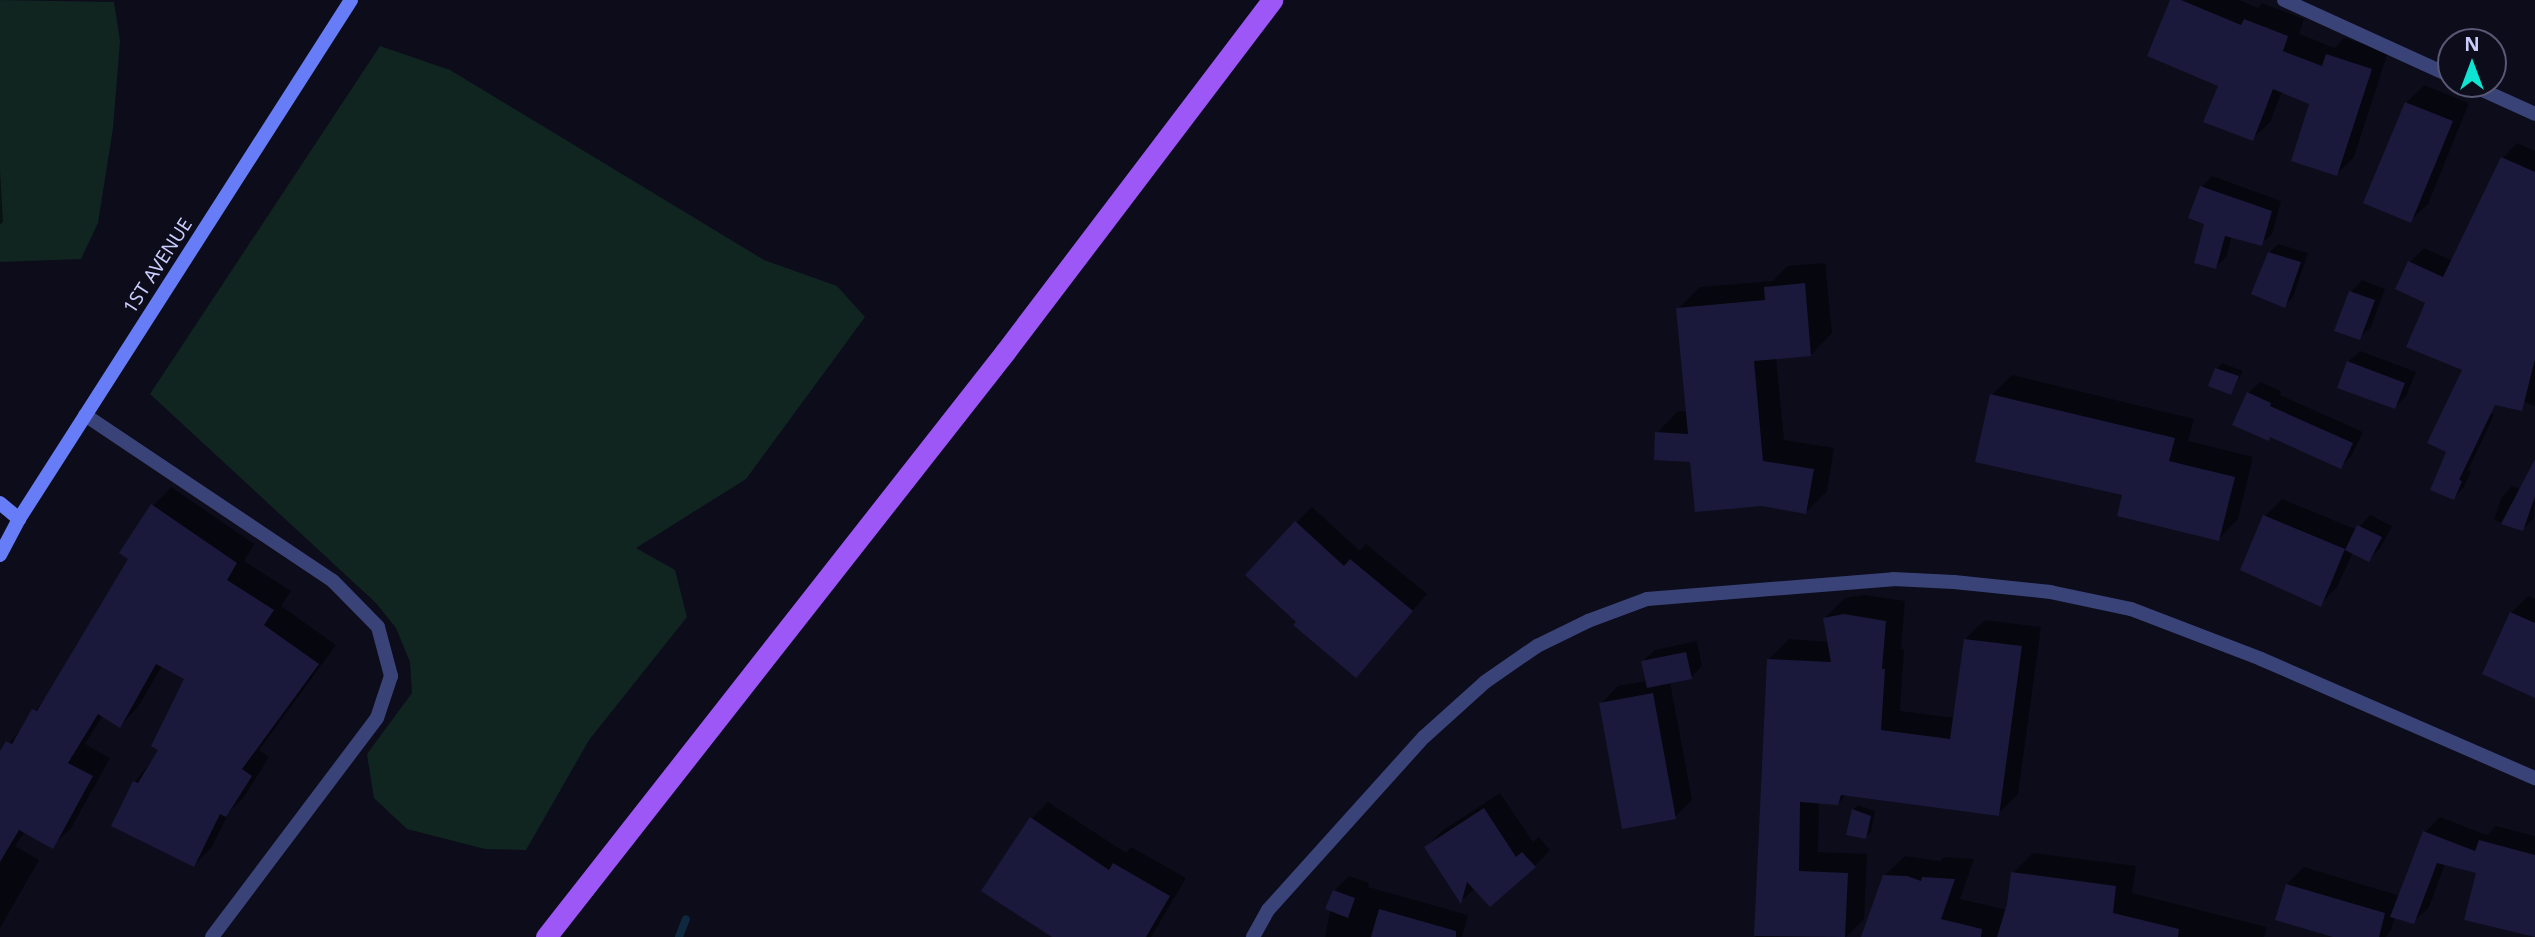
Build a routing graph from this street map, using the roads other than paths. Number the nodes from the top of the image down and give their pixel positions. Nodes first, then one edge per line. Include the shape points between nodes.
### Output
1 (351, 0) edge
2 (1272, 0) edge
3 (2284, 0) edge
4 (2437, 70) edge
5 (2500, 98) edge
6 (2535, 114) edge
7 (85, 415) junction
8 (0, 503) edge
9 (19, 519) junction
10 (0, 555) edge
11 (2535, 778) edge
12 (212, 937) edge
13 (546, 937) edge
14 (1253, 937) edge

1 - 7 street, 1ST AVENUE
2 - 13 main road via 1005,352
3 - 4 street
5 - 6 street
7 - 9 street, 1ST AVENUE
7 - 12 street via 333,581 378,627 391,676 377,718
8 - 9 street
9 - 10 street, 1ST AVENUE
11 - 14 street via 2260,659 2131,609 2050,592 1893,579 1647,599 1537,646 1485,682 1424,737 1268,910

